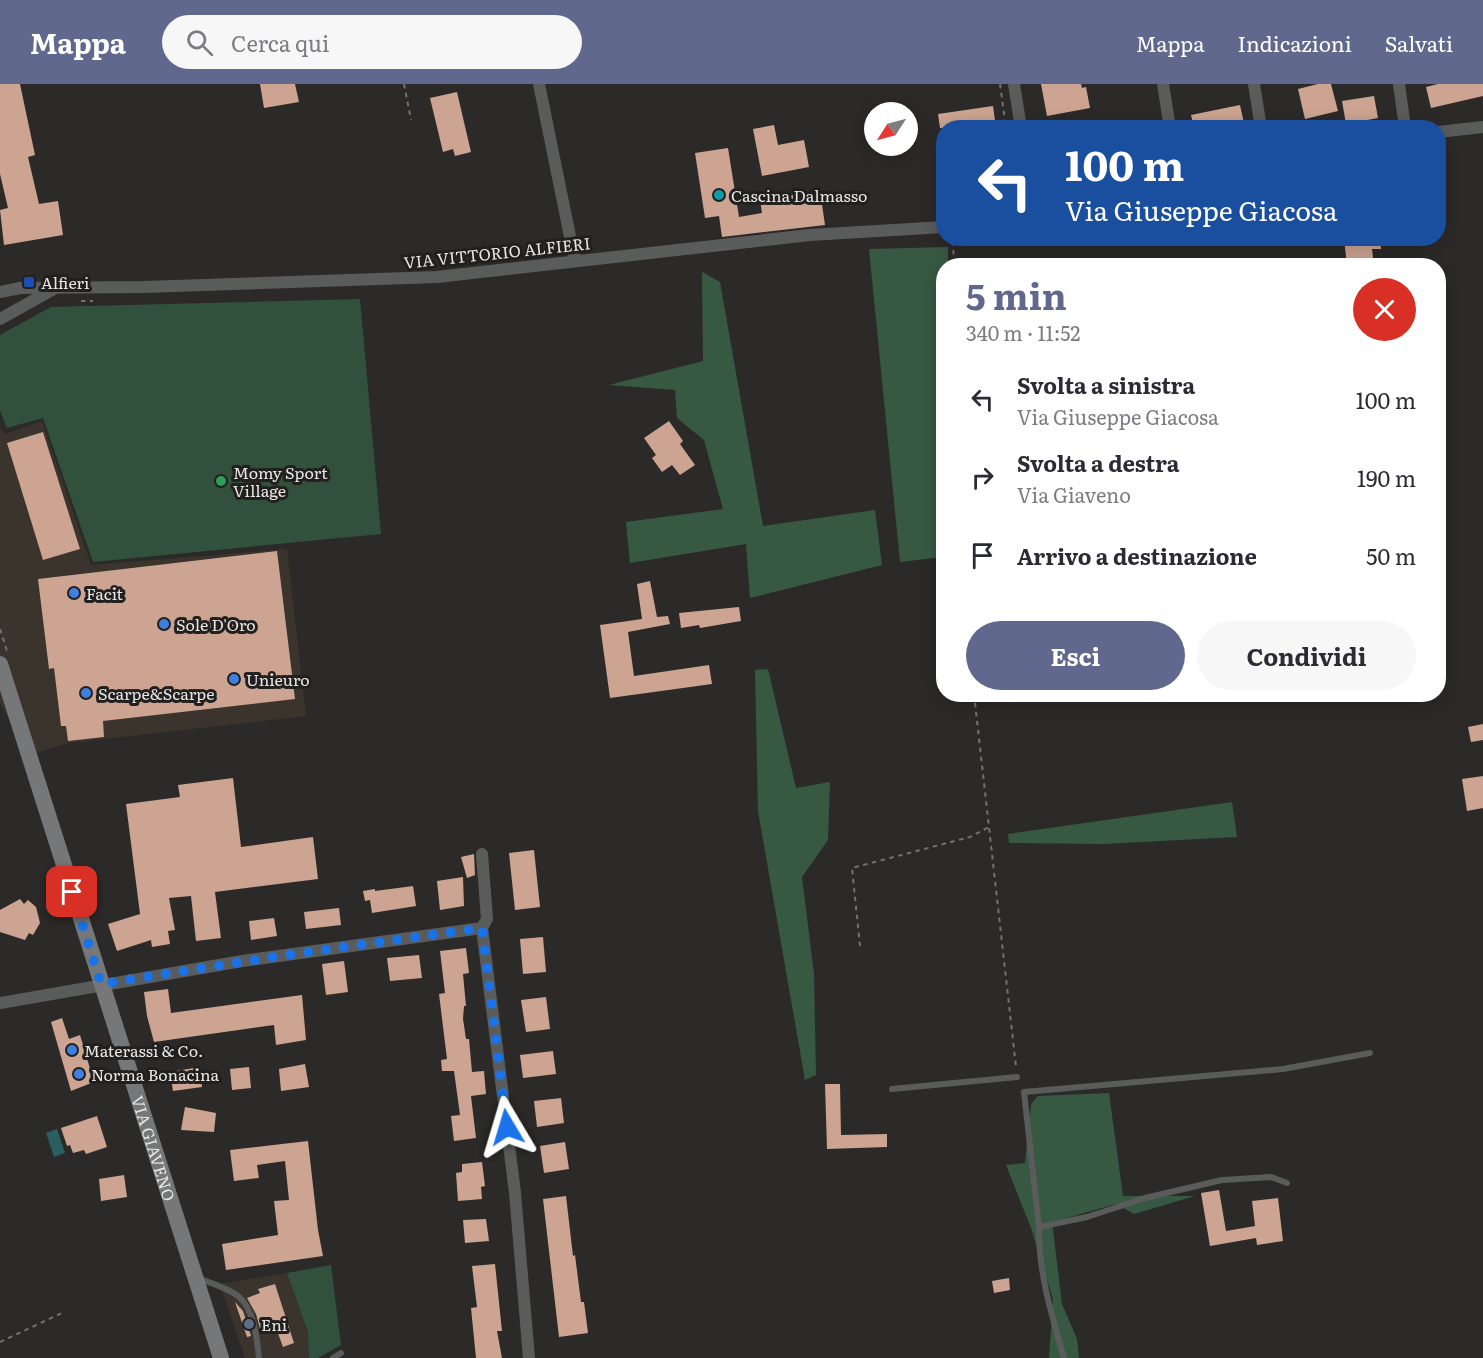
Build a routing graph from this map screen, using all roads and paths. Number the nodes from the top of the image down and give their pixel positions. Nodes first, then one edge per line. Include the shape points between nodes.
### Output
1 (404, 84) edge
2 (539, 84) edge
3 (1000, 84) edge
4 (1014, 84) edge
5 (1163, 84) edge
6 (1254, 84) edge
7 (1399, 84) edge
8 (411, 120) dead end
9 (1005, 120) edge
10 (1020, 120) edge
11 (1169, 120) edge
12 (1260, 120) edge
13 (1404, 120) edge
14 (1483, 127) edge
15 (1446, 131) edge
16 (936, 227) edge
17 (575, 261) junction
18 (53, 289) junction
19 (0, 292) edge
20 (0, 319) edge
21 (0, 664) edge
22 (975, 702) edge
23 (989, 827) junction
24 (482, 854) dead end
25 (482, 928) junction
26 (860, 946) dead end
27 (101, 984) junction
28 (0, 1003) edge
29 (1370, 1053) dead end
30 (1017, 1077) joint
31 (892, 1089) dead end
32 (1287, 1183) dead end
33 (1039, 1227) junction
34 (195, 1276) junction
35 (64, 1312) dead end
36 (0, 1342) edge
37 (341, 1353) dead end
38 (221, 1358) edge
39 (259, 1358) edge
40 (333, 1358) edge
41 (529, 1358) edge
42 (1064, 1358) edge

1 - 8 path
2 - 17 street
3 - 9 path
4 - 10 street
5 - 11 street
6 - 12 street
7 - 13 street
14 - 15 street
16 - 17 street, VIA VITTORIO ALFIERI via 819,234
17 - 18 street, VIA VITTORIO ALFIERI via 437,277
18 - 19 street, VIA VITTORIO ALFIERI
18 - 20 street, VIA VITTORIO ALFIERI
21 - 27 main road, VIA GIAVENO
22 - 23 path
23 - 26 path via 970,837 852,868
23 - 30 path
24 - 25 street via 487,919
25 - 27 street
25 - 41 street via 514,1193
27 - 28 street
27 - 34 main road, VIA GIAVENO
29 - 33 lane via 1283,1069 1024,1092
30 - 31 lane
32 - 33 lane via 1271,1177 1221,1180
33 - 42 lane via 1051,1312
34 - 38 main road, VIA GIAVENO
34 - 39 lane via 237,1296 248,1308
35 - 36 path
37 - 40 lane

